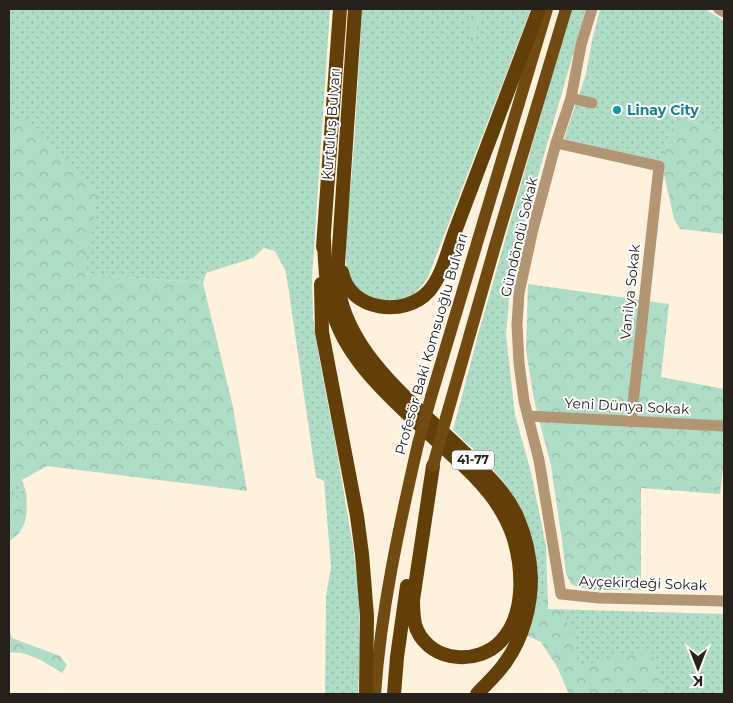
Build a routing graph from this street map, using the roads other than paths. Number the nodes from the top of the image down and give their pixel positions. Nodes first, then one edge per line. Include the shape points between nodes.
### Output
1 (340, 9) edge
2 (355, 9) edge
3 (539, 9) edge
4 (547, 9) edge
5 (566, 9) edge
6 (592, 9) edge
7 (719, 9) edge
8 (724, 12) edge
9 (571, 98) junction
10 (592, 103) dead end
11 (556, 143) junction
12 (324, 240) junction
13 (339, 242) junction
14 (528, 416) junction
15 (631, 422) junction
16 (724, 426) edge
17 (433, 466) junction
18 (562, 594) joint
19 (724, 601) edge
20 (366, 694) edge
21 (375, 694) edge
22 (394, 694) edge
23 (477, 694) edge

1 - 12 highway, Kurtuluş Bulvarı
2 - 13 highway, Kurtuluş Bulvarı / 41-77
3 - 13 highway via 430,290 401,307 383,307 367,302 353,293 344,280
4 - 21 main road, Profesör Baki Komsuoğlu Bulvarı, bridge via 418,444 385,603
5 - 17 main road, bridge
6 - 9 street, Gündöndü Sokak
7 - 8 street
9 - 10 street
9 - 11 street, Gündöndü Sokak
11 - 14 street, Gündöndü Sokak via 519,294 519,363
11 - 15 street, Vanilya Sokak via 659,166
12 - 17 highway via 327,286 332,306 342,335 355,358 478,480 503,513 512,533 520,575 515,615 501,642 478,655 447,656 423,639 415,622 414,600
12 - 20 highway via 320,291 322,332 362,554 367,616
13 - 23 highway, 41-77 via 340,293 347,318 359,342 386,377 500,488 523,533 531,567 527,615 507,661
14 - 15 street, Yeni Dünya Sokak
14 - 18 street, Gündöndü Sokak
15 - 16 street, Yeni Dünya Sokak
17 - 22 highway via 404,603
18 - 19 street, Ayçekirdeği Sokak

